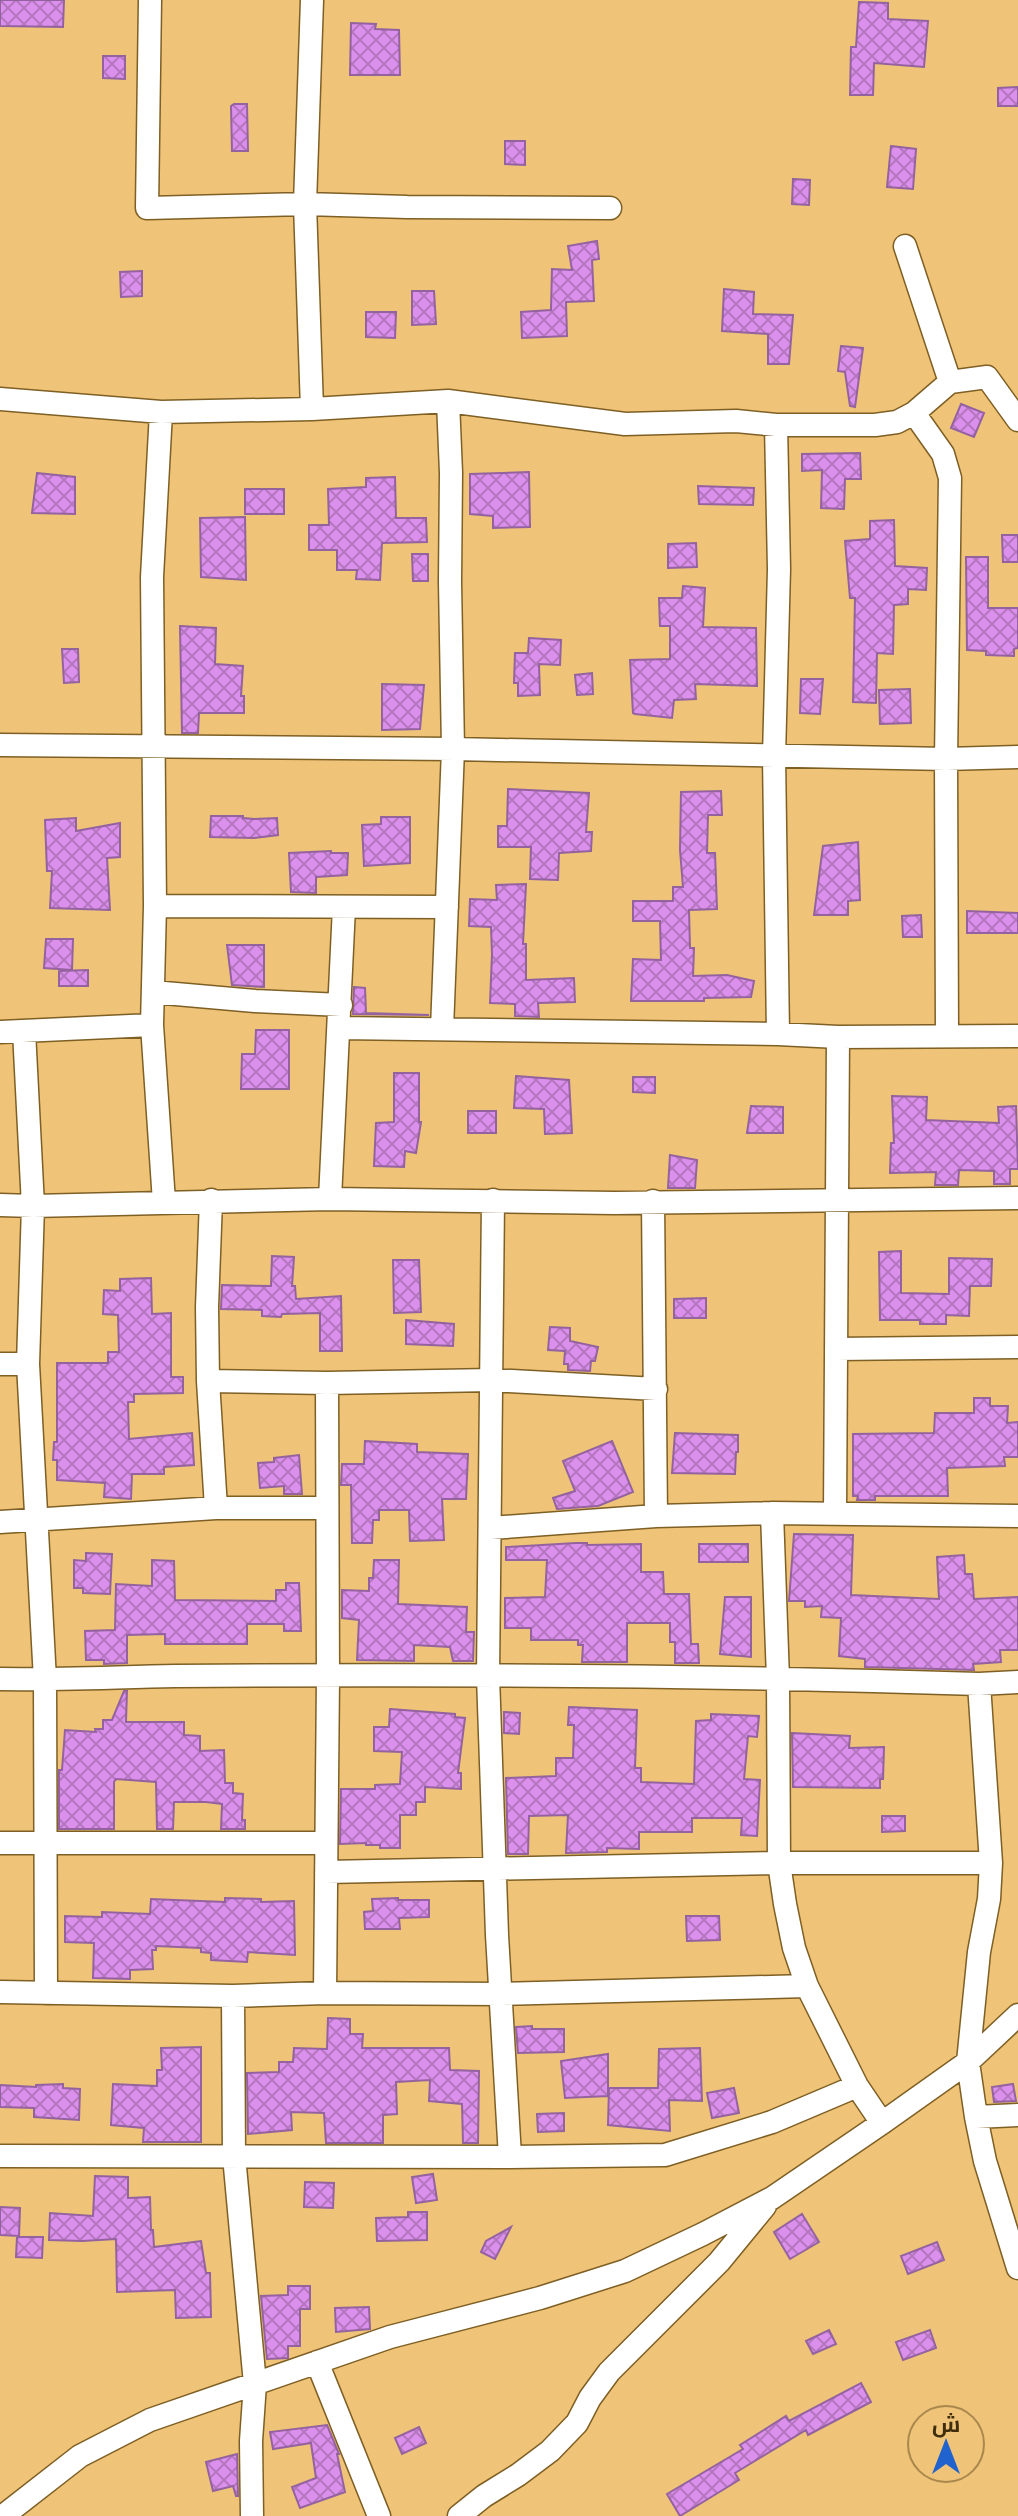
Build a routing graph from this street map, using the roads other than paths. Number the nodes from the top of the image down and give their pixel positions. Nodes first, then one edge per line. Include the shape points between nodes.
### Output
1 (150, 0) edge
2 (312, 0) edge
3 (305, 204) junction
4 (610, 208) dead end
5 (905, 246) dead end
6 (950, 382) junction
7 (0, 399) edge
8 (448, 401) junction
9 (312, 409) junction
10 (161, 412) junction
11 (914, 413) junction
12 (1018, 420) edge
13 (776, 425) junction
14 (0, 745) edge
15 (152, 747) junction
16 (453, 749) junction
17 (774, 756) junction
18 (1018, 757) edge
19 (946, 759) junction
20 (155, 906) junction
21 (344, 907) junction
22 (447, 907) junction
23 (153, 992) junction
24 (341, 1005) junction
25 (152, 1025) junction
26 (339, 1028) junction
27 (442, 1029) junction
28 (24, 1031) junction
29 (0, 1032) edge
30 (778, 1034) junction
31 (947, 1036) junction
32 (1018, 1036) edge
33 (838, 1037) junction
34 (1018, 1198) edge
35 (330, 1199) junction
36 (836, 1199) junction
37 (211, 1200) junction
38 (493, 1200) junction
39 (653, 1201) junction
40 (164, 1202) junction
41 (0, 1205) edge
42 (33, 1206) junction
43 (1018, 1347) edge
44 (836, 1349) junction
45 (0, 1364) edge
46 (28, 1364) junction
47 (492, 1380) junction
48 (208, 1381) junction
49 (327, 1383) junction
50 (656, 1389) junction
51 (216, 1508) junction
52 (326, 1508) junction
53 (772, 1513) junction
54 (835, 1513) junction
55 (656, 1516) junction
56 (1018, 1516) edge
57 (37, 1519) junction
58 (0, 1522) edge
59 (491, 1528) junction
60 (488, 1676) junction
61 (328, 1677) junction
62 (0, 1679) edge
63 (778, 1679) junction
64 (45, 1680) junction
65 (1018, 1682) edge
66 (979, 1684) junction
67 (0, 1843) edge
68 (326, 1843) junction
69 (45, 1844) junction
70 (779, 1863) junction
71 (991, 1863) junction
72 (495, 1870) junction
73 (326, 1872) junction
74 (807, 1986) junction
75 (0, 1992) edge
76 (46, 1993) junction
77 (325, 1993) junction
78 (502, 1994) junction
79 (233, 1996) junction
80 (1018, 2015) edge
81 (968, 2062) junction
82 (857, 2086) junction
83 (1018, 2115) edge
84 (976, 2117) junction
85 (882, 2123) junction
86 (0, 2156) edge
87 (234, 2156) junction
88 (510, 2157) junction
89 (772, 2198) junction
90 (1018, 2268) edge
91 (317, 2362) junction
92 (255, 2384) junction
93 (8, 2514) edge
94 (252, 2516) edge
95 (379, 2516) edge
96 (459, 2516) edge

1 - 3 street via 147,208
2 - 3 street
3 - 4 street
3 - 9 street
5 - 6 street
6 - 11 street
6 - 12 street via 987,377
7 - 10 street
8 - 9 street
8 - 13 street via 625,424
8 - 16 street
9 - 10 street
10 - 15 street via 152,577
11 - 13 street via 875,425
11 - 19 street via 943,454 950,478
13 - 17 street
14 - 15 street
15 - 16 street
15 - 20 street
16 - 17 street
16 - 22 street
17 - 19 street
17 - 30 street
18 - 19 street
19 - 31 street
20 - 21 street
20 - 23 street
21 - 22 street
21 - 24 street
22 - 27 street
23 - 24 street
23 - 25 street
24 - 26 street
25 - 28 street
25 - 40 street
26 - 27 street
26 - 35 street
27 - 30 street
28 - 29 street
28 - 42 street
30 - 33 street
31 - 32 street
31 - 33 street
33 - 36 street
34 - 36 street
35 - 37 street
35 - 38 street
36 - 39 street
36 - 44 street
37 - 40 street
37 - 48 street
38 - 39 street
38 - 47 street
39 - 50 street
40 - 42 street
41 - 42 street
42 - 46 street
43 - 44 street
44 - 54 street
45 - 46 street
46 - 57 street
47 - 49 street
47 - 50 street
47 - 59 street
48 - 49 street
48 - 51 street
49 - 52 street
50 - 55 street
51 - 52 street
51 - 57 street
52 - 61 street
53 - 54 street
53 - 55 street
53 - 63 street
54 - 56 street
55 - 59 street
57 - 58 street
57 - 64 street
59 - 60 street
60 - 61 street
60 - 63 street
60 - 72 street
61 - 64 street
61 - 68 street
62 - 64 street
63 - 66 street
63 - 70 street
64 - 69 street
65 - 66 street
66 - 71 street
67 - 69 street
68 - 69 street
68 - 73 street
69 - 76 street
70 - 71 street
70 - 72 street
70 - 74 street
71 - 81 street
72 - 73 street
72 - 78 street
73 - 77 street
74 - 78 street
74 - 82 street
75 - 76 street
76 - 79 street
77 - 78 street
77 - 79 street
78 - 88 street
79 - 87 street
80 - 81 street
81 - 84 street
81 - 85 street
82 - 85 street
82 - 88 street via 772,2122 665,2155
83 - 84 street
84 - 90 street
85 - 89 street
86 - 87 street
87 - 88 street
87 - 92 street
89 - 91 street via 625,2271
89 - 96 street via 719,2262 609,2372 577,2423 550,2451
91 - 92 street
91 - 95 street
92 - 93 street via 150,2420 80,2456
92 - 94 street

